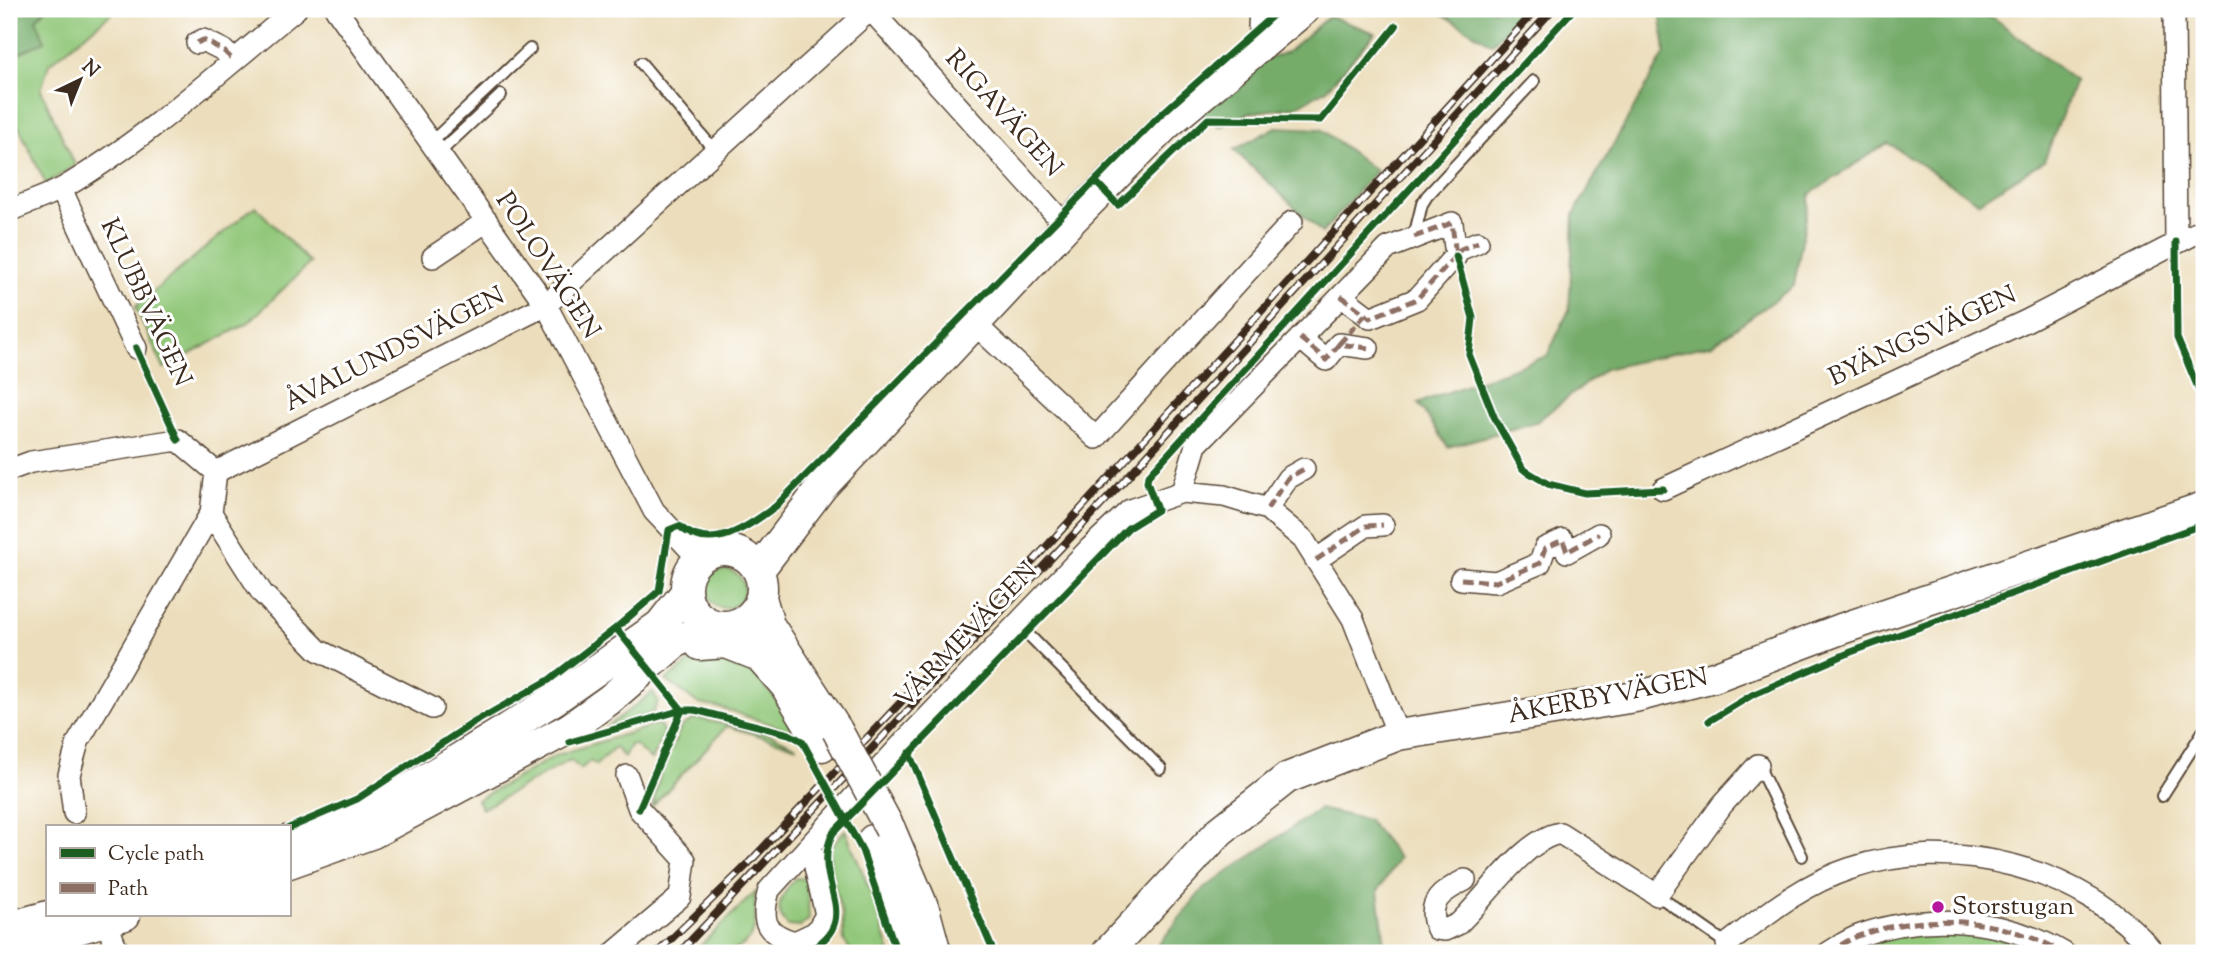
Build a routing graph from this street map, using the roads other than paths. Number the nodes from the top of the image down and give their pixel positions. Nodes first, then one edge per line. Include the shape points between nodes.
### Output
1 (296, 9) edge
2 (336, 9) edge
3 (870, 9) edge
4 (1261, 9) edge
5 (1305, 9) edge
6 (2174, 9) edge
7 (197, 43) dead end
8 (1258, 47) junction
9 (530, 49) dead end
10 (233, 60) junction
11 (641, 63) dead end
12 (1534, 81) dead end
13 (501, 95) dead end
14 (435, 148) junction
15 (716, 150) junction
16 (61, 189) junction
17 (9, 211) edge
18 (487, 221) junction
19 (1292, 222) dead end
20 (1066, 226) junction
21 (2204, 229) edge
22 (1414, 237) junction
23 (1478, 242) dead end
24 (2176, 242) junction
25 (1456, 256) junction
26 (433, 257) dead end
27 (1341, 296) junction
28 (546, 305) junction
29 (1365, 315) junction
30 (976, 325) junction
31 (1300, 338) junction
32 (1339, 344) junction
33 (136, 348) dead end
34 (1368, 348) dead end
35 (1304, 469) dead end
36 (9, 470) edge
37 (216, 472) junction
38 (1663, 489) dead end
39 (1182, 492) junction
40 (2204, 506) edge
41 (1267, 509) junction
42 (211, 513) junction
43 (1383, 525) dead end
44 (1599, 534) dead end
45 (699, 559) junction
46 (1316, 560) junction
47 (748, 561) junction
48 (1461, 579) dead end
49 (686, 592) junction
50 (762, 601) junction
51 (1018, 624) junction
52 (721, 625) junction
53 (760, 656) junction
54 (609, 701) junction
55 (432, 708) dead end
56 (2204, 730) edge
57 (1398, 735) junction
58 (829, 738) junction
59 (1758, 765) joint
60 (1161, 769) dead end
61 (627, 776) dead end
62 (2162, 796) dead end
63 (74, 813) dead end
64 (881, 835) junction
65 (290, 840) edge
66 (810, 845) junction
67 (1802, 856) dead end
68 (290, 863) edge
69 (1465, 880) dead end
70 (1657, 895) junction
71 (48, 916) edge
72 (111, 917) edge
73 (9, 927) edge
74 (9, 948) edge
75 (796, 948) edge
76 (1731, 948) edge
77 (118, 953) edge
78 (614, 953) edge
79 (913, 953) edge
80 (936, 953) edge
81 (1107, 953) edge
82 (1828, 953) edge
83 (2064, 953) edge
84 (2154, 953) edge

1 - 10 street
2 - 14 street, POLOVÄGEN
3 - 15 street, ÅVALUNDSVÄGEN
3 - 20 street, RIGAVÄGEN
4 - 8 street
5 - 8 main road
6 - 24 street
7 - 10 street via 210,42
8 - 20 main road via 1166,125
9 - 14 lane
10 - 16 street via 169,113
11 - 15 lane
12 - 22 lane via 1427,196
13 - 14 lane
14 - 18 street, POLOVÄGEN
15 - 28 street, ÅVALUNDSVÄGEN
16 - 17 street
16 - 33 street, KLUBBVÄGEN
18 - 26 street
18 - 28 street, POLOVÄGEN
19 - 30 street via 1096,438
20 - 30 main road
21 - 24 street, BYÄNGSVÄGEN
22 - 25 street via 1452,223
22 - 27 street via 1388,248
23 - 25 street
24 - 38 street, BYÄNGSVÄGEN via 2025,321
25 - 29 street via 1417,299 1370,318
27 - 29 street
27 - 31 street
28 - 37 street, ÅVALUNDSVÄGEN
28 - 45 street, POLOVÄGEN via 654,511
29 - 32 street
30 - 47 main road
31 - 32 street via 1326,360
31 - 39 street via 1196,445
32 - 34 street
35 - 41 street via 1288,478
36 - 37 street via 30,461 178,440
37 - 42 street
39 - 41 street, VÄRMEVÄGEN via 1224,496
39 - 51 street, VÄRMEVÄGEN via 1130,510
40 - 57 main road, ÅKERBYVÄGEN via 1714,677 1635,698
41 - 46 street, VÄRMEVÄGEN via 1303,539
42 - 55 street via 262,593 318,650
42 - 63 street via 78,742 69,775
43 - 46 street via 1366,526
44 - 48 street via 1567,552 1563,540 1545,548 1540,563 1496,582
45 - 47 main road via 723,550
45 - 49 main road
46 - 57 street, VÄRMEVÄGEN via 1353,619
47 - 50 main road via 763,585
49 - 52 main road via 697,617
49 - 65 main road via 660,625 554,700 411,788
50 - 52 main road via 750,618
50 - 58 main road via 769,625
51 - 60 lane
51 - 66 street, VÄRMEVÄGEN
52 - 53 main road
52 - 54 main road via 675,643
53 - 54 main road via 726,643 701,645
53 - 58 main road
54 - 68 main road via 570,728 373,833
56 - 62 lane
57 - 81 main road, ÅKERBYVÄGEN via 1287,778 1220,831
58 - 64 main road
59 - 67 lane
59 - 70 street via 1722,805
61 - 78 street via 639,809 685,860 680,897
64 - 79 main road
64 - 80 main road via 924,909
66 - 75 street, VÄRMEVÄGEN via 826,915 824,924
66 - 75 street, VÄRMEVÄGEN via 769,890 764,907 770,930
69 - 70 street via 1435,900 1432,914 1437,929 1458,924 1546,835 1560,833
70 - 76 lane
71 - 73 main road
72 - 74 main road
72 - 77 street
76 - 84 street via 1796,893 1848,869 1895,857 1938,855 1971,856 2054,879 2118,918
82 - 83 street via 1859,935 1928,920 1990,925

